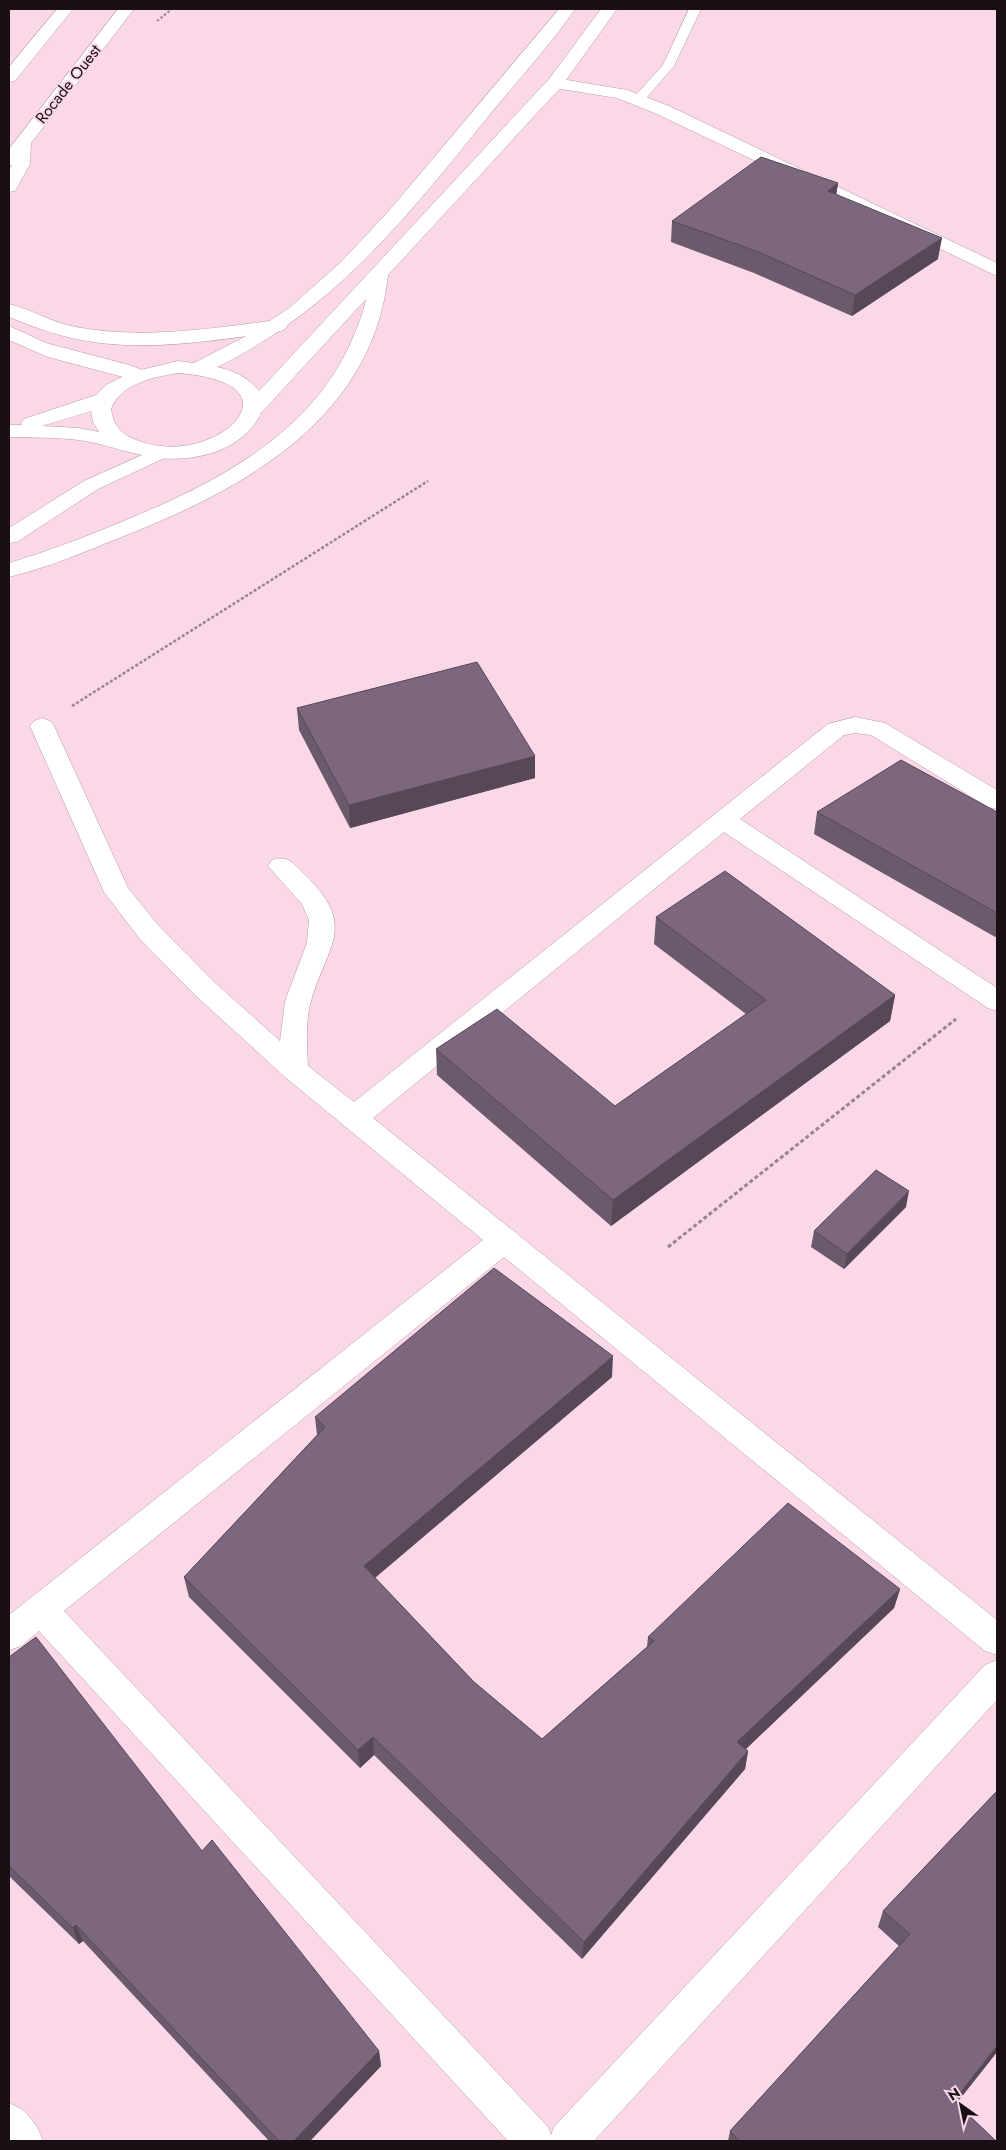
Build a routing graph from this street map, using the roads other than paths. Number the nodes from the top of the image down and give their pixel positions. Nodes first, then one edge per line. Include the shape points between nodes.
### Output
1 (65, 9) edge
2 (126, 9) edge
3 (567, 9) edge
4 (609, 9) edge
5 (694, 9) edge
6 (9, 77) edge
7 (554, 83) junction
8 (639, 100) junction
9 (23, 142) junction
10 (9, 160) edge
11 (9, 187) edge
12 (997, 270) edge
13 (379, 271) junction
14 (9, 310) edge
15 (277, 326) junction
16 (9, 332) edge
17 (199, 368) junction
18 (138, 375) junction
19 (106, 399) junction
20 (252, 411) junction
21 (9, 429) edge
22 (131, 446) junction
23 (162, 452) junction
24 (9, 537) edge
25 (9, 570) edge
26 (42, 726) road end
27 (997, 801) edge
28 (723, 820) junction
29 (281, 866) dead end
30 (992, 997) edge
31 (295, 1070) junction
32 (355, 1117) junction
33 (505, 1240) junction
34 (41, 1609) junction
35 (9, 1635) edge
36 (997, 1640) edge
37 (997, 1676) edge
38 (9, 2122) edge
39 (24, 2141) edge
40 (534, 2141) edge
41 (568, 2141) edge

1 - 6 main road
2 - 9 main road, Rocade Ouest
3 - 15 main road via 388,224 336,277
4 - 7 main road
5 - 8 lane via 668,66
7 - 8 main road
7 - 13 main road
8 - 12 main road
9 - 10 main road, Rocade Ouest
9 - 11 main road via 21,164
13 - 20 main road
13 - 25 main road via 373,311 356,353 327,399 271,454 238,476 167,512
14 - 15 main road via 88,336 142,339 210,335
15 - 17 main road
16 - 18 main road via 29,344 111,364
17 - 18 main road via 178,367
17 - 20 main road via 227,375 246,388 253,399
18 - 19 main road via 121,383
19 - 21 main road
19 - 22 main road via 101,417 105,428
20 - 23 main road via 236,433 221,441 203,448
21 - 22 main road via 78,434
22 - 23 main road
23 - 24 main road via 91,485
26 - 31 main road via 117,892 149,932 204,988
27 - 28 main road via 876,728 856,725 836,729
28 - 30 main road
28 - 32 main road
29 - 31 main road via 315,904 322,919 322,937 298,1000 293,1038
31 - 32 main road
32 - 33 main road
33 - 34 main road
33 - 36 main road
34 - 35 main road
34 - 40 main road
37 - 41 main road
38 - 39 main road

